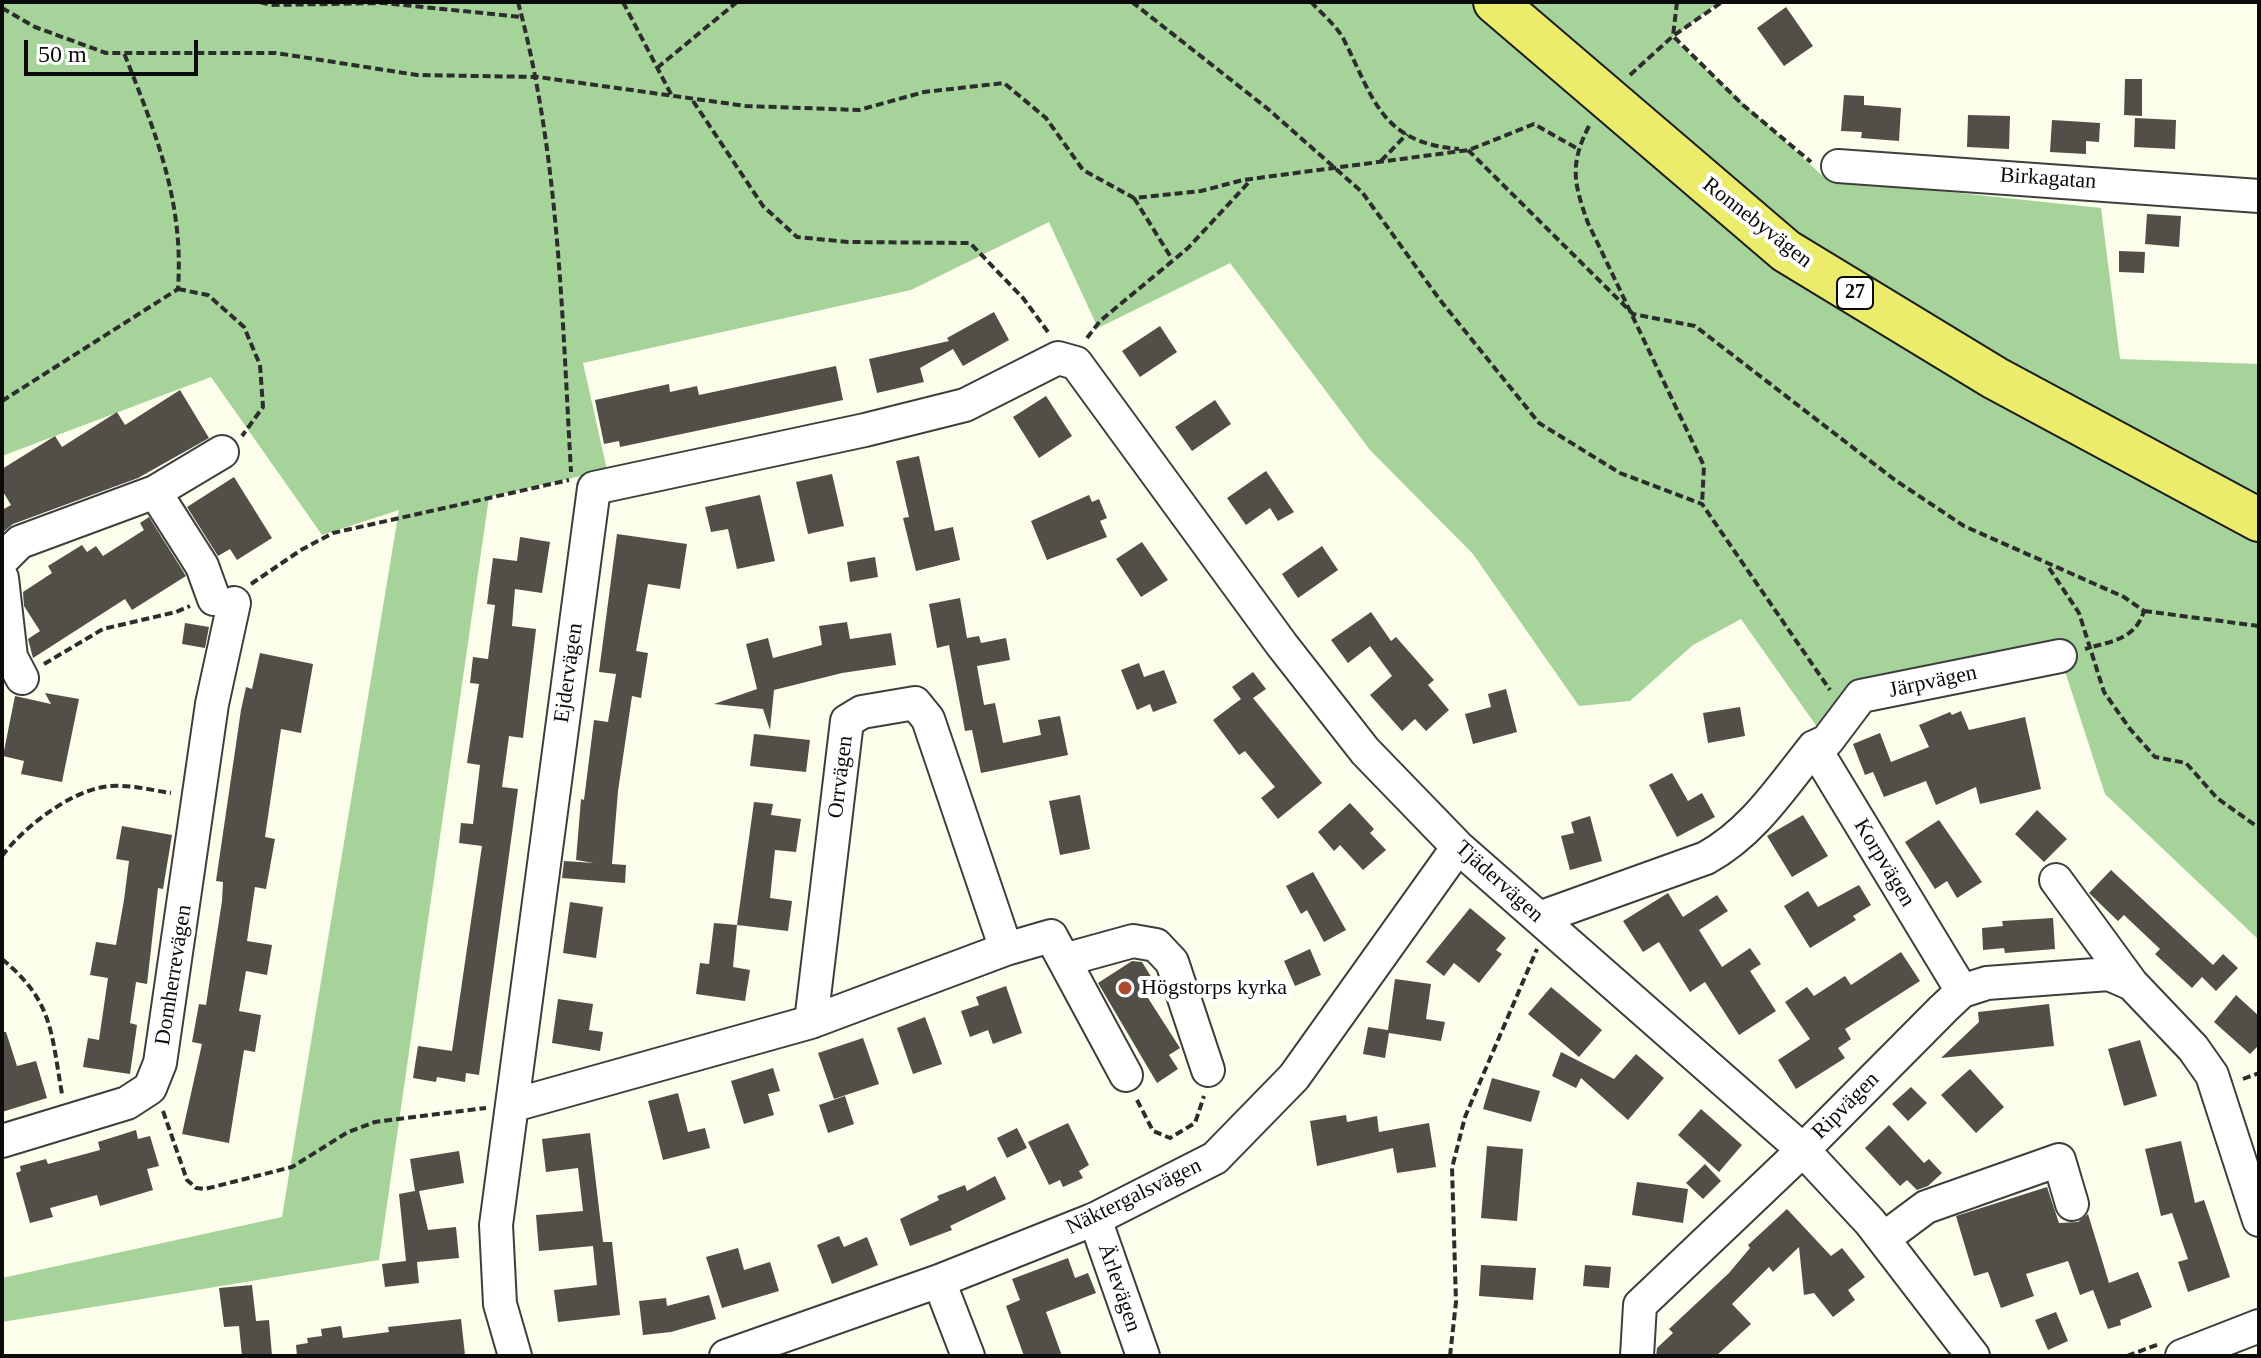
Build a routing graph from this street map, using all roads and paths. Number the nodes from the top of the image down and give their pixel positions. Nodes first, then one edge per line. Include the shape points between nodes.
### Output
1 (260, 2) edge
2 (518, 2) edge
3 (623, 2) edge
4 (737, 2) edge
5 (1132, 2) edge
6 (1311, 2) edge
7 (1495, 2) edge
8 (1677, 2) edge
9 (1722, 2) edge
10 (2, 8) edge
11 (522, 17) junction
12 (1673, 36) junction
13 (124, 53) junction
14 (657, 68) junction
15 (538, 77) junction
16 (1625, 79) dead end
17 (673, 98) junction
18 (692, 100) junction
19 (1593, 119) dead end
20 (1407, 134) junction
21 (1578, 149) junction
22 (1469, 150) junction
23 (1380, 161) junction
24 (1838, 166) joint
25 (1332, 167) junction
26 (1252, 179) junction
27 (2259, 196) edge
28 (1134, 198) junction
29 (1172, 259) junction
30 (178, 289) junction
31 (1633, 314) junction
32 (1072, 362) junction
33 (2, 401) edge
34 (222, 452) joint
35 (155, 492) junction
36 (1702, 504) junction
37 (2259, 520) edge
38 (2, 560) edge
39 (2048, 566) junction
40 (2, 578) edge
41 (224, 601) junction
42 (2144, 611) junction
43 (2259, 626) edge
44 (2074, 652) junction
45 (22, 678) joint
46 (1829, 735) junction
47 (201, 798) junction
48 (2259, 828) edge
49 (1458, 847) junction
50 (2, 856) edge
51 (2056, 880) dead end
52 (1543, 922) junction
53 (1006, 949) junction
54 (2, 959) edge
55 (1064, 960) junction
56 (2132, 984) junction
57 (1962, 991) junction
58 (811, 1022) junction
59 (1208, 1070) joint
60 (1126, 1075) joint
61 (150, 1088) junction
62 (514, 1105) junction
63 (67, 1121) junction
64 (2, 1141) edge
65 (1803, 1150) junction
66 (2072, 1204) dead end
67 (1095, 1219) junction
68 (2259, 1220) edge
69 (1883, 1239) junction
70 (939, 1281) junction
71 (2259, 1326) edge
72 (515, 1356) edge
73 (726, 1356) edge
74 (968, 1356) edge
75 (1143, 1356) edge
76 (1450, 1356) edge
77 (1637, 1356) edge
78 (1973, 1356) edge
79 (2182, 1356) edge

1 - 11 path via 383,3
2 - 11 path
3 - 14 path
4 - 14 path
5 - 25 path via 1268,109
6 - 20 path via 1342,37 1368,95
7 - 37 main road, Ronnebyvägen / 27 via 1786,251 1995,378
8 - 12 path
9 - 12 path
10 - 13 path via 35,27 106,53
11 - 15 path
12 - 16 path
12 - 24 path via 1814,165
13 - 15 path via 276,53 417,75
13 - 30 path via 165,158 180,251
14 - 17 path
15 - 17 path
15 - 41 path via 559,268 572,480 333,533
17 - 18 path
18 - 28 path via 859,110 924,92 1004,83 1046,118 1083,170
18 - 32 path via 763,206 797,237 970,243 1023,298
19 - 21 path
20 - 22 path via 1428,147
20 - 23 path
21 - 22 path via 1534,124
21 - 31 path via 1574,184
22 - 23 path
22 - 31 path
23 - 25 path
24 - 27 street, Birkagatan
25 - 26 path
25 - 36 path via 1362,192 1539,423 1620,473
26 - 28 path
26 - 29 path via 1208,229
28 - 29 path
29 - 32 path via 1100,321
30 - 33 path
30 - 34 path via 208,295 244,327 260,365 263,407 240,439
31 - 36 path via 1704,466
31 - 39 path via 1695,326 1895,480 1964,526
32 - 49 street, Tjädervägen via 1356,739
32 - 62 street, Ejdervägen via 1058,358 965,405 594,488
34 - 35 street
35 - 38 street via 20,542
35 - 41 street
36 - 46 path via 1809,655
39 - 42 path via 2124,597
39 - 44 path via 2079,613
40 - 45 street via 11,657
41 - 45 path via 103,629
41 - 47 street, Domherrevägen
42 - 43 path
42 - 44 path via 2126,637
44 - 46 street, Järpvägen via 1861,696
44 - 48 path via 2155,757 2186,763 2217,798
46 - 52 street, Järpvägen via 1732,844
46 - 57 street, Korpvägen
47 - 50 path via 102,787 43,816
47 - 61 street, Domherrevägen via 160,1063
49 - 52 street, Tjädervägen
49 - 67 street, Näktergalsvägen via 1294,1077 1235,1138 1215,1158
51 - 56 street
52 - 65 street, Tjädervägen
52 - 76 path via 1465,1117 1452,1168 1456,1302
53 - 55 street via 1051,936
53 - 58 street
53 - 58 street, Orrvägen via 928,719 915,703 862,712 847,721
54 - 63 path via 31,983 47,1011
55 - 59 street via 1133,941 1156,945 1172,962
55 - 60 street
56 - 57 street via 2109,974 1987,983
56 - 68 street via 2193,1048 2219,1088
57 - 65 street, Ripvägen
58 - 62 street
59 - 60 path via 1195,1123 1170,1138 1153,1131
61 - 62 path via 166,1116 187,1180 205,1189 292,1167 348,1132 375,1122
61 - 63 street via 127,1103
62 - 72 street, Ejdervägen via 496,1225 500,1304
63 - 64 street
65 - 69 street, Tjädervägen
65 - 77 street, Ripvägen via 1640,1305
66 - 69 street via 2059,1160 1926,1207
67 - 70 street, Näktergalsvägen
67 - 75 street, Ärlevägen
69 - 78 street, Tjädervägen
70 - 73 street, Näktergalsvägen
70 - 74 street
71 - 79 street

